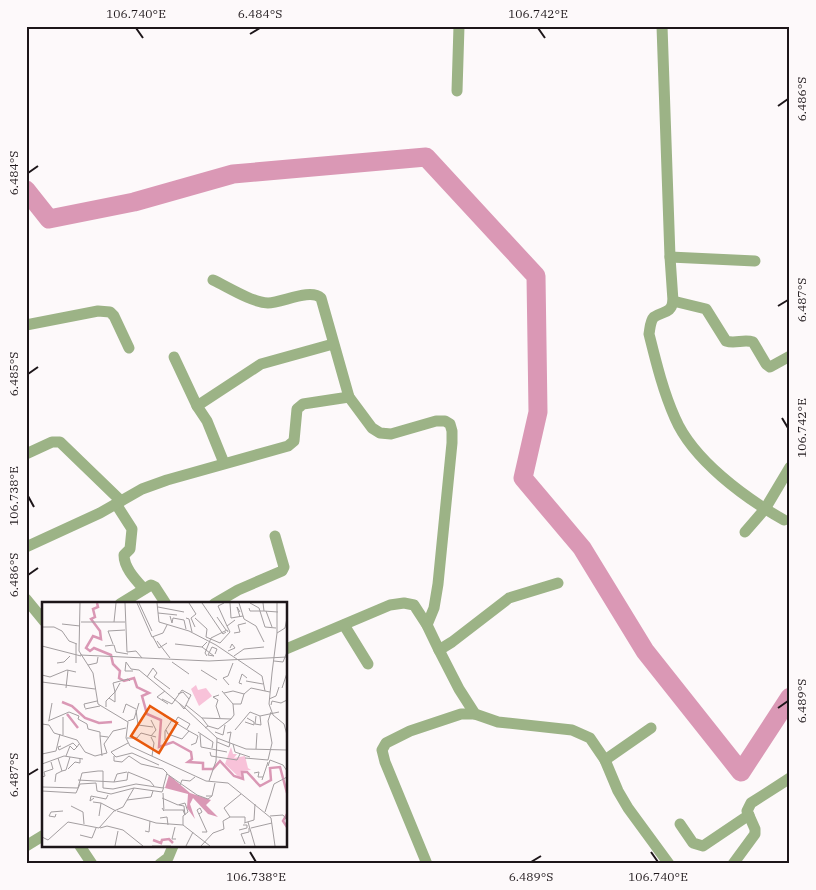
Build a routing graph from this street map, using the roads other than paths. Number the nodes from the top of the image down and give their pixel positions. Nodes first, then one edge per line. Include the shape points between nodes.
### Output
1 (459, 26) edge
2 (662, 26) edge
3 (457, 91) dead end
4 (670, 257) junction
5 (755, 261) dead end
6 (213, 280) dead end
7 (673, 301) junction
8 (26, 325) edge
9 (333, 344) junction
10 (129, 348) dead end
11 (790, 356) edge
12 (174, 357) dead end
13 (349, 396) junction
14 (197, 406) junction
15 (26, 454) edge
16 (224, 463) junction
17 (790, 467) edge
18 (118, 502) junction
19 (765, 509) junction
20 (784, 520) dead end
21 (745, 532) dead end
22 (275, 536) dead end
23 (26, 547) edge
24 (558, 583) dead end
25 (144, 589) junction
26 (26, 599) edge
27 (123, 602) edge
28 (165, 602) edge
29 (217, 602) edge
30 (42, 619) edge
31 (344, 625) junction
32 (427, 625) junction
33 (288, 648) edge
34 (439, 650) junction
35 (368, 664) dead end
36 (475, 714) junction
37 (651, 728) dead end
38 (605, 760) junction
39 (790, 778) edge
40 (749, 815) junction
41 (680, 824) dead end
42 (42, 836) edge
43 (26, 846) edge
44 (81, 848) edge
45 (172, 848) edge
46 (92, 864) edge
47 (160, 864) edge
48 (427, 864) edge
49 (669, 864) edge
50 (733, 864) edge

1 - 3 street
2 - 4 street
4 - 5 street
4 - 7 street
6 - 9 street via 268,303 318,295 323,302
7 - 11 street via 706,309 726,341 753,342 770,366
7 - 19 street via 669,311 654,317 649,334 675,419 698,453 740,493
8 - 10 street via 98,311 110,312
9 - 13 street
9 - 14 street via 261,364
12 - 14 street
13 - 16 street via 303,404 297,409 294,441 282,448
13 - 32 street via 372,428 380,432 391,434 436,421 450,424 452,443 438,584
14 - 16 street
15 - 18 street via 52,442 60,442
16 - 18 street via 142,489
17 - 19 street
18 - 23 street
18 - 25 street via 132,529 130,549 124,560
19 - 20 street
19 - 21 street
22 - 29 street via 284,567 282,571
24 - 34 street via 510,598
25 - 27 street
25 - 28 street via 151,585 155,587
26 - 30 street
31 - 32 street via 404,602 414,605
31 - 33 street
31 - 35 street
32 - 34 street
34 - 36 street
36 - 38 street via 498,722 584,734
36 - 48 street via 461,714 410,731 386,743 382,750
37 - 38 street
38 - 49 street via 628,808
39 - 40 street via 751,802 747,811
40 - 41 street via 703,846 693,843
40 - 50 street via 755,834
42 - 43 street
44 - 46 street
45 - 47 street via 168,858

